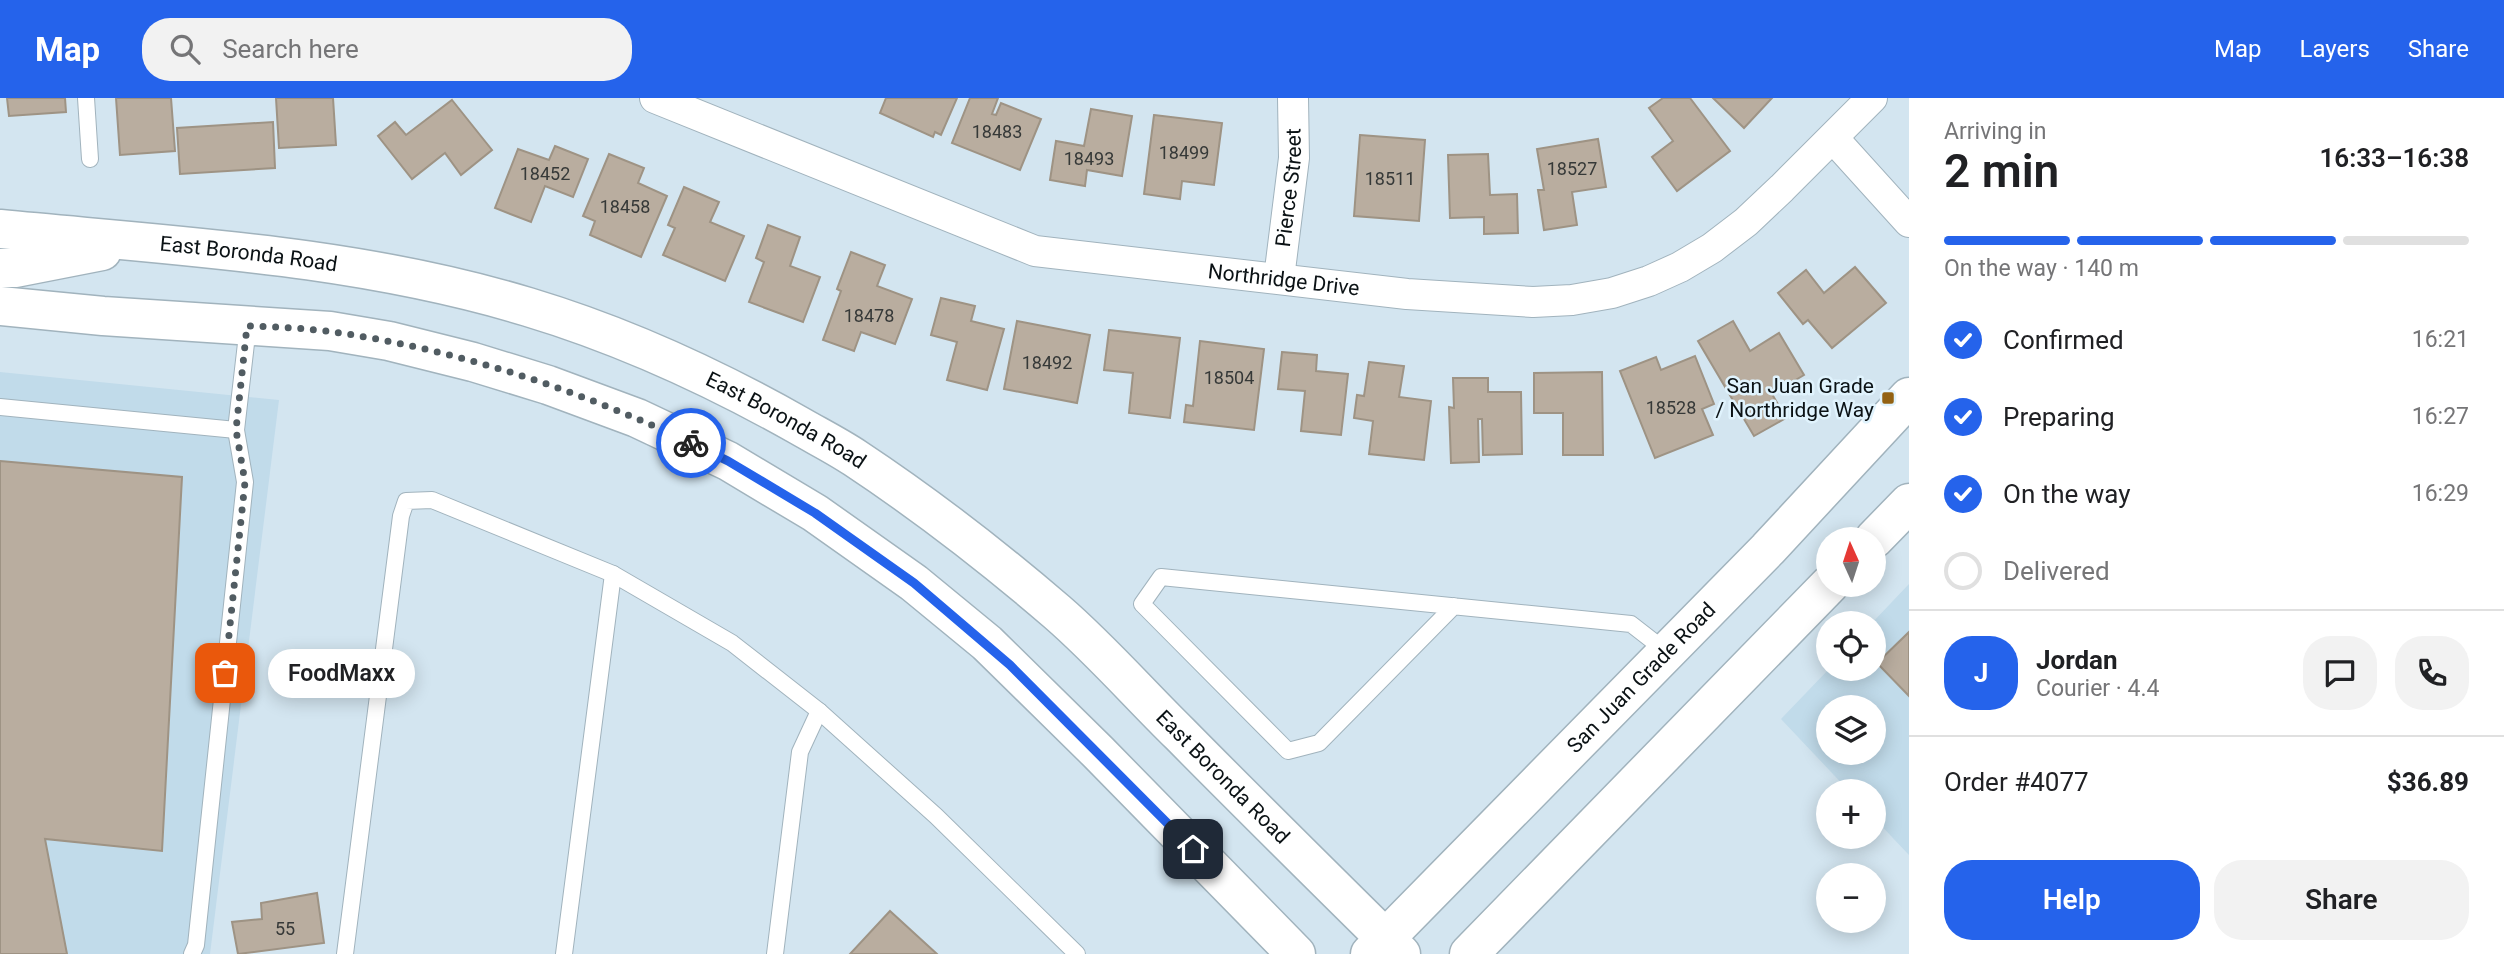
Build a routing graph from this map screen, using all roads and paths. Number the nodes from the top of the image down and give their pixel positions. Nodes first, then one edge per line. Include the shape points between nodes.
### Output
1 (86, 98) edge
2 (654, 98) edge
3 (1293, 98) edge
4 (1872, 98) edge
5 (1833, 138) junction
6 (90, 159) dead end
7 (1909, 222) edge
8 (0, 229) edge
9 (146, 243) junction
10 (0, 268) edge
11 (1279, 278) junction
12 (0, 306) edge
13 (247, 326) junction
14 (1909, 397) edge
15 (0, 407) edge
16 (236, 430) junction
17 (1909, 503) edge
18 (1886, 527) edge
19 (614, 574) junction
20 (1817, 597) edge
21 (1454, 606) junction
22 (1667, 652) junction
23 (819, 711) junction
24 (1386, 949) edge
25 (192, 954) edge
26 (345, 954) edge
27 (564, 954) edge
28 (775, 954) edge
29 (1077, 954) edge
30 (1296, 954) edge
31 (1469, 954) edge

1 - 6 lane
2 - 11 street, Northridge Drive via 1035,251
3 - 11 street, Pierce Street via 1294,158
4 - 5 street, Northridge Drive
5 - 7 street
5 - 11 street, Northridge Drive via 1746,222 1712,248 1649,281 1612,293 1572,300 1482,300
8 - 9 main road, East Boronda Road
9 - 10 main road
9 - 24 main road, East Boronda Road via 357,268 528,307 689,368 852,455 918,501 1061,615
12 - 13 main road
13 - 16 lane
13 - 30 main road via 330,331 473,362 637,418 739,467 815,513 914,583 987,643
14 - 22 main road, San Juan Grade Road
15 - 16 lane
16 - 25 lane via 245,482 198,932
17 - 18 main road
19 - 23 lane via 732,643
19 - 26 lane via 432,500 406,501
19 - 27 lane
20 - 31 main road
21 - 21 lane via 1319,743 1288,751 1142,604 1161,577
21 - 22 lane via 1631,624
22 - 24 main road, San Juan Grade Road
23 - 28 lane via 800,752
23 - 29 lane via 936,816

